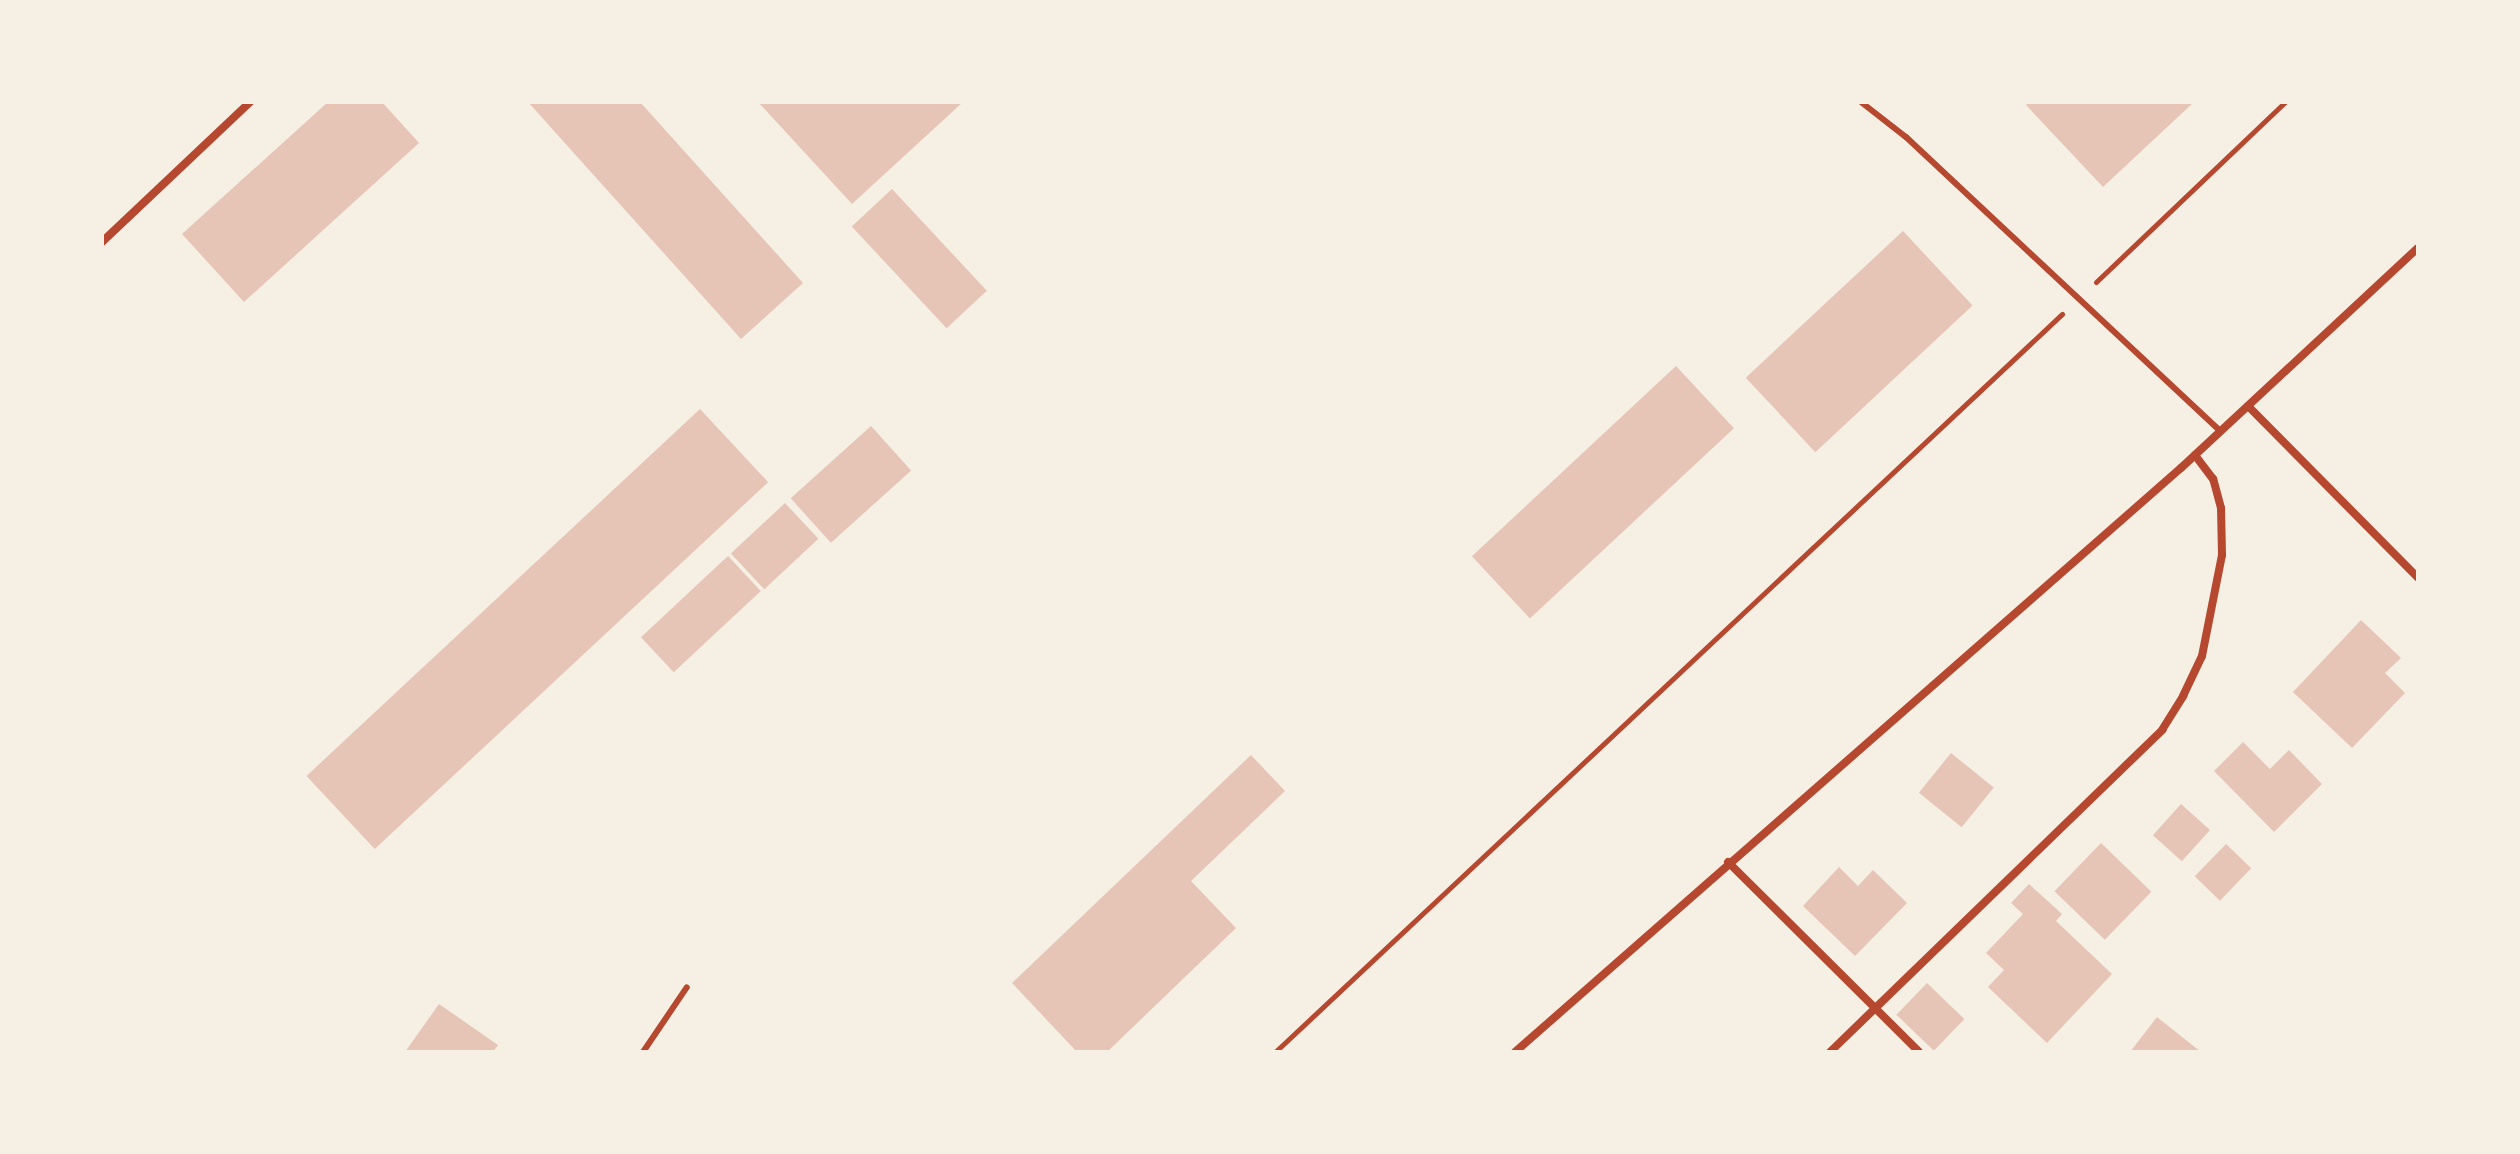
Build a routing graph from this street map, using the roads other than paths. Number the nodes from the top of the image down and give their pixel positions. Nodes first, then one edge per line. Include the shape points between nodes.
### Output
1 (250, 102) edge
2 (1861, 102) edge
3 (102, 242) edge
4 (2418, 248) edge
5 (2248, 406) junction
6 (2220, 431) junction
7 (2195, 455) junction
8 (2418, 578) edge
9 (1728, 862) junction
10 (687, 987) dead end
11 (1873, 1008) junction
12 (643, 1052) edge
13 (1515, 1052) edge
14 (1830, 1052) edge
15 (1919, 1052) edge

1 - 3 street
2 - 6 lane via 1906,137
4 - 5 street
5 - 6 street
5 - 8 street
6 - 7 street
7 - 9 street
7 - 11 street via 2213,479 2221,508 2222,555 2202,656 2183,696 2162,730
9 - 11 street
9 - 13 street
10 - 12 lane
11 - 14 street
11 - 15 street

